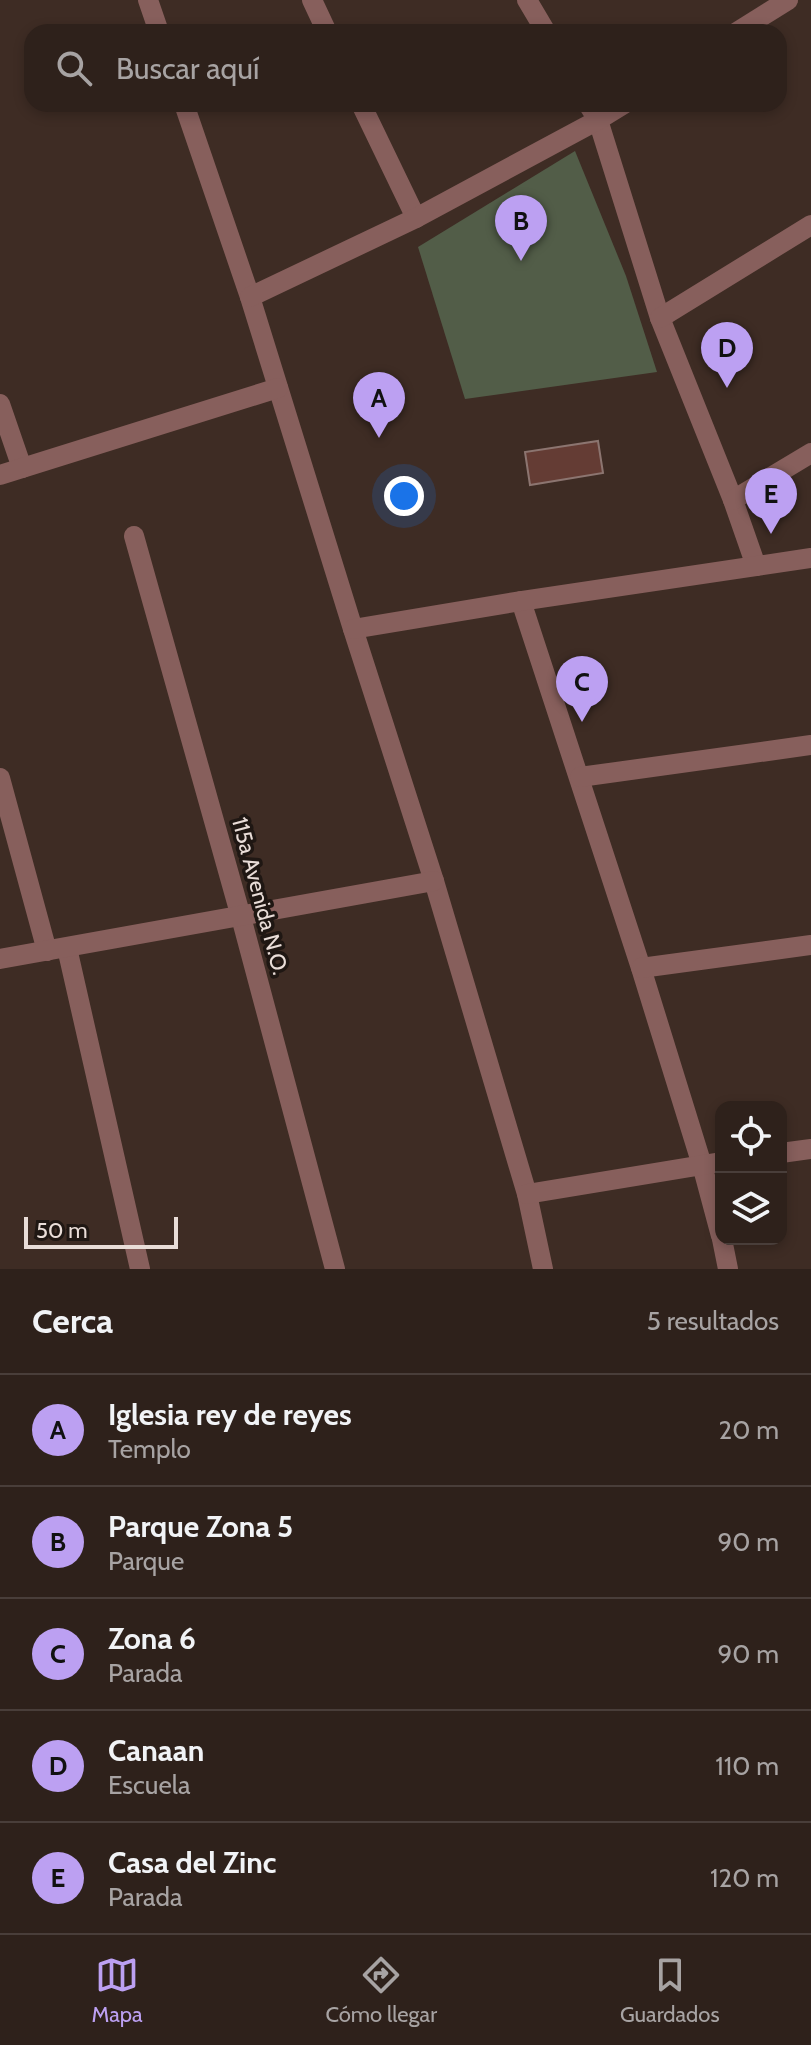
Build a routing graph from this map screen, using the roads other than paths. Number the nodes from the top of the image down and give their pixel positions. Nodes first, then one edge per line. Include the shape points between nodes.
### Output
1 (148, 0) edge
2 (312, 0) edge
3 (527, 0) edge
4 (777, 3) edge
5 (156, 24) edge
6 (323, 24) edge
7 (541, 24) edge
8 (748, 24) edge
9 (187, 112) edge
10 (365, 112) edge
11 (593, 112) edge
12 (416, 218) junction
13 (811, 225) edge
14 (250, 297) junction
15 (660, 318) junction
16 (278, 388) junction
17 (0, 404) edge
18 (811, 453) edge
19 (22, 468) junction
20 (0, 475) edge
21 (733, 500) junction
22 (134, 536) dead end
23 (811, 558) edge
24 (756, 566) junction
25 (521, 601) junction
26 (353, 629) junction
27 (811, 745) edge
28 (580, 777) junction
29 (0, 778) edge
30 (434, 881) junction
31 (241, 917) junction
32 (811, 945) edge
33 (57, 949) junction
34 (0, 959) edge
35 (641, 968) junction
36 (811, 1149) edge
37 (787, 1152) edge
38 (712, 1163) edge
39 (715, 1188) edge
40 (527, 1194) junction
41 (723, 1245) edge
42 (140, 1269) edge
43 (335, 1269) edge
44 (543, 1269) edge
45 (728, 1269) edge

1 - 5 street
2 - 6 street
3 - 7 street
4 - 8 street
9 - 14 street
10 - 12 street
11 - 12 street
11 - 15 street
12 - 14 street
13 - 15 street
14 - 16 street
15 - 21 street
16 - 19 street
16 - 26 street
17 - 19 street
18 - 21 street
19 - 20 street
21 - 24 street
22 - 31 street, 115a Avenida N.O.
23 - 24 street
24 - 25 street
25 - 26 street
25 - 28 street
26 - 30 street
27 - 28 street
28 - 35 street
29 - 33 street
30 - 31 street
30 - 40 street
31 - 33 street
31 - 43 street, 115a Avenida N.O.
32 - 35 street
33 - 34 street
33 - 42 street
35 - 38 street
36 - 37 street
38 - 39 street
38 - 40 street
40 - 44 street
41 - 45 street

